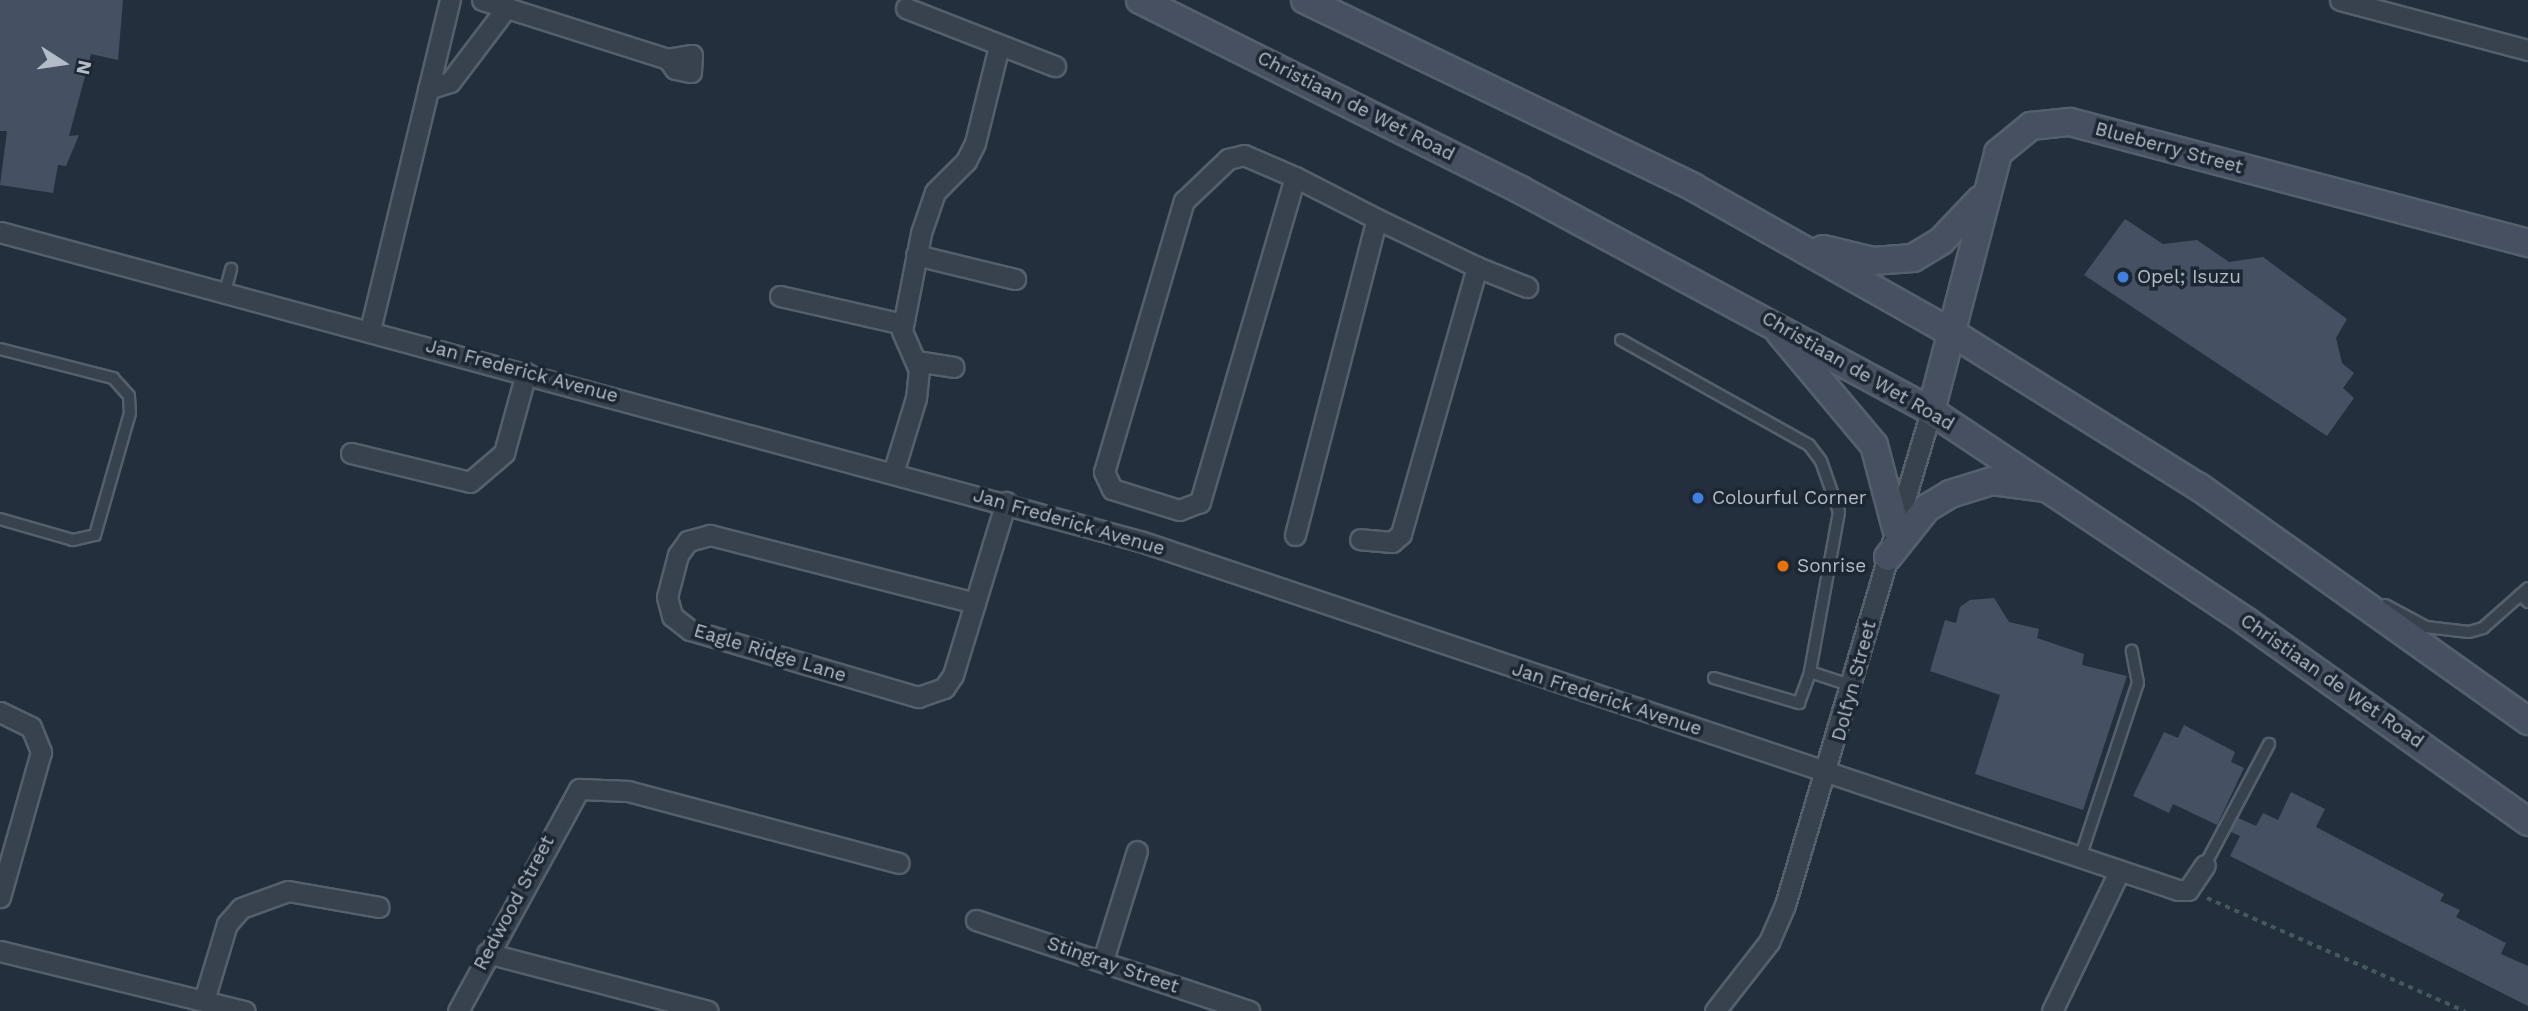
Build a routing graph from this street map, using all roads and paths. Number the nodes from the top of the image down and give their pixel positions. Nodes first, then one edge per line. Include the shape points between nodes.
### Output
1 (450, 0) edge
2 (482, 0) edge
3 (1140, 0) edge
4 (1304, 0) edge
5 (2340, 0) edge
6 (507, 7) junction
7 (906, 8) dead end
8 (999, 46) junction
9 (2528, 50) edge
10 (668, 59) dead end
11 (1055, 66) dead end
12 (428, 89) junction
13 (1295, 177) junction
14 (1985, 194) junction
15 (1377, 219) junction
16 (0, 232) edge
17 (1771, 232) junction
18 (2528, 243) edge
19 (916, 254) junction
20 (1476, 267) junction
21 (231, 269) dead end
22 (1015, 279) dead end
23 (1527, 286) dead end
24 (225, 292) junction
25 (780, 296) dead end
26 (1766, 317) junction
27 (903, 324) junction
28 (370, 330) junction
29 (1949, 331) junction
30 (1621, 340) dead end
31 (0, 349) edge
32 (916, 362) junction
33 (954, 367) dead end
34 (526, 373) junction
35 (1931, 411) junction
36 (351, 453) dead end
37 (893, 473) junction
38 (2053, 489) junction
39 (1006, 502) junction
40 (0, 519) edge
41 (1896, 528) junction
42 (1295, 535) dead end
43 (1360, 539) dead end
44 (2279, 542) junction
45 (1888, 557) junction
46 (2525, 595) edge
47 (975, 603) junction
48 (2132, 651) dead end
49 (1810, 672) junction
50 (1714, 678) dead end
51 (1854, 686) junction
52 (0, 712) edge
53 (2528, 721) edge
54 (2269, 744) dead end
55 (1829, 772) junction
56 (2528, 822) edge
57 (9, 831) edge
58 (1136, 851) dead end
59 (2080, 858) junction
60 (900, 863) dead end
61 (2205, 864) joint
62 (2119, 872) junction
63 (2188, 890) junction
64 (0, 897) edge
65 (379, 907) dead end
66 (976, 920) dead end
67 (0, 951) edge
68 (487, 953) junction
69 (1103, 960) junction
70 (204, 1000) junction
71 (245, 1011) edge
72 (458, 1011) edge
73 (708, 1011) edge
74 (1249, 1011) edge
75 (1715, 1011) edge
76 (2052, 1011) edge
77 (2465, 1011) edge

1 - 12 street
2 - 6 street
3 - 26 main road, Christiaan de Wet Road
4 - 17 main road via 1523,102
5 - 9 street
6 - 10 street
6 - 12 street via 450,82
7 - 8 street
8 - 11 street
8 - 19 street via 975,143 966,161 935,192
12 - 28 street
13 - 13 street via 1235,156 1180,208 1104,472 1112,489 1179,510 1200,502
13 - 15 street
14 - 17 main road via 1941,241 1892,263 1846,256
14 - 18 main road, Blueberry Street via 1998,153 2013,136 2031,126 2070,122
14 - 29 main road, Blueberry Street
15 - 20 street
15 - 42 street
16 - 24 street, Jan Frederick Avenue
17 - 29 main road
19 - 22 street
19 - 27 street
20 - 23 street
20 - 43 street via 1401,534 1392,542
21 - 24 lane
24 - 28 street, Jan Frederick Avenue
25 - 27 street
26 - 35 main road, Christiaan de Wet Road
26 - 41 main road via 1874,445
27 - 32 street
28 - 34 street, Jan Frederick Avenue
29 - 35 main road, Dolfyn Street
29 - 44 main road
30 - 49 lane via 1809,445 1821,461 1839,512
31 - 40 lane via 113,379 129,396 130,413 95,535 73,540
32 - 33 street
32 - 37 street via 916,398
34 - 36 street via 504,453 470,482
34 - 37 street, Jan Frederick Avenue
35 - 38 main road, Christiaan de Wet Road
35 - 41 street, Dolfyn Street
37 - 39 street, Jan Frederick Avenue
38 - 45 main road via 1993,481 1957,491 1927,509
38 - 56 main road, Christiaan de Wet Road
39 - 47 street, Eagle Ridge Lane
39 - 55 street, Jan Frederick Avenue via 1140,541
41 - 45 street, Dolfyn Street
44 - 46 lane via 2426,627 2483,628
44 - 53 main road
45 - 51 street, Dolfyn Street
47 - 47 street, Eagle Ridge Lane via 953,675 944,688 918,697 690,630 672,616 667,597 678,555 688,541 710,536
48 - 59 lane via 2138,683
49 - 50 lane via 1799,703
49 - 51 lane
51 - 55 street, Dolfyn Street
52 - 57 street via 32,727 41,752
54 - 61 lane
55 - 59 street, Jan Frederick Avenue
55 - 75 street, Dolfyn Street via 1769,942
57 - 64 street
58 - 69 street
59 - 62 street, Jan Frederick Avenue
60 - 68 street, Redwood Street via 628,791 591,786 571,795
61 - 63 street
62 - 63 street, Jan Frederick Avenue
62 - 76 street
63 - 77 path
65 - 70 street via 288,891 241,908 226,924
66 - 69 street, Stingray Street
67 - 70 street
68 - 72 street, Redwood Street
68 - 73 street
69 - 74 street, Stingray Street
70 - 71 street

